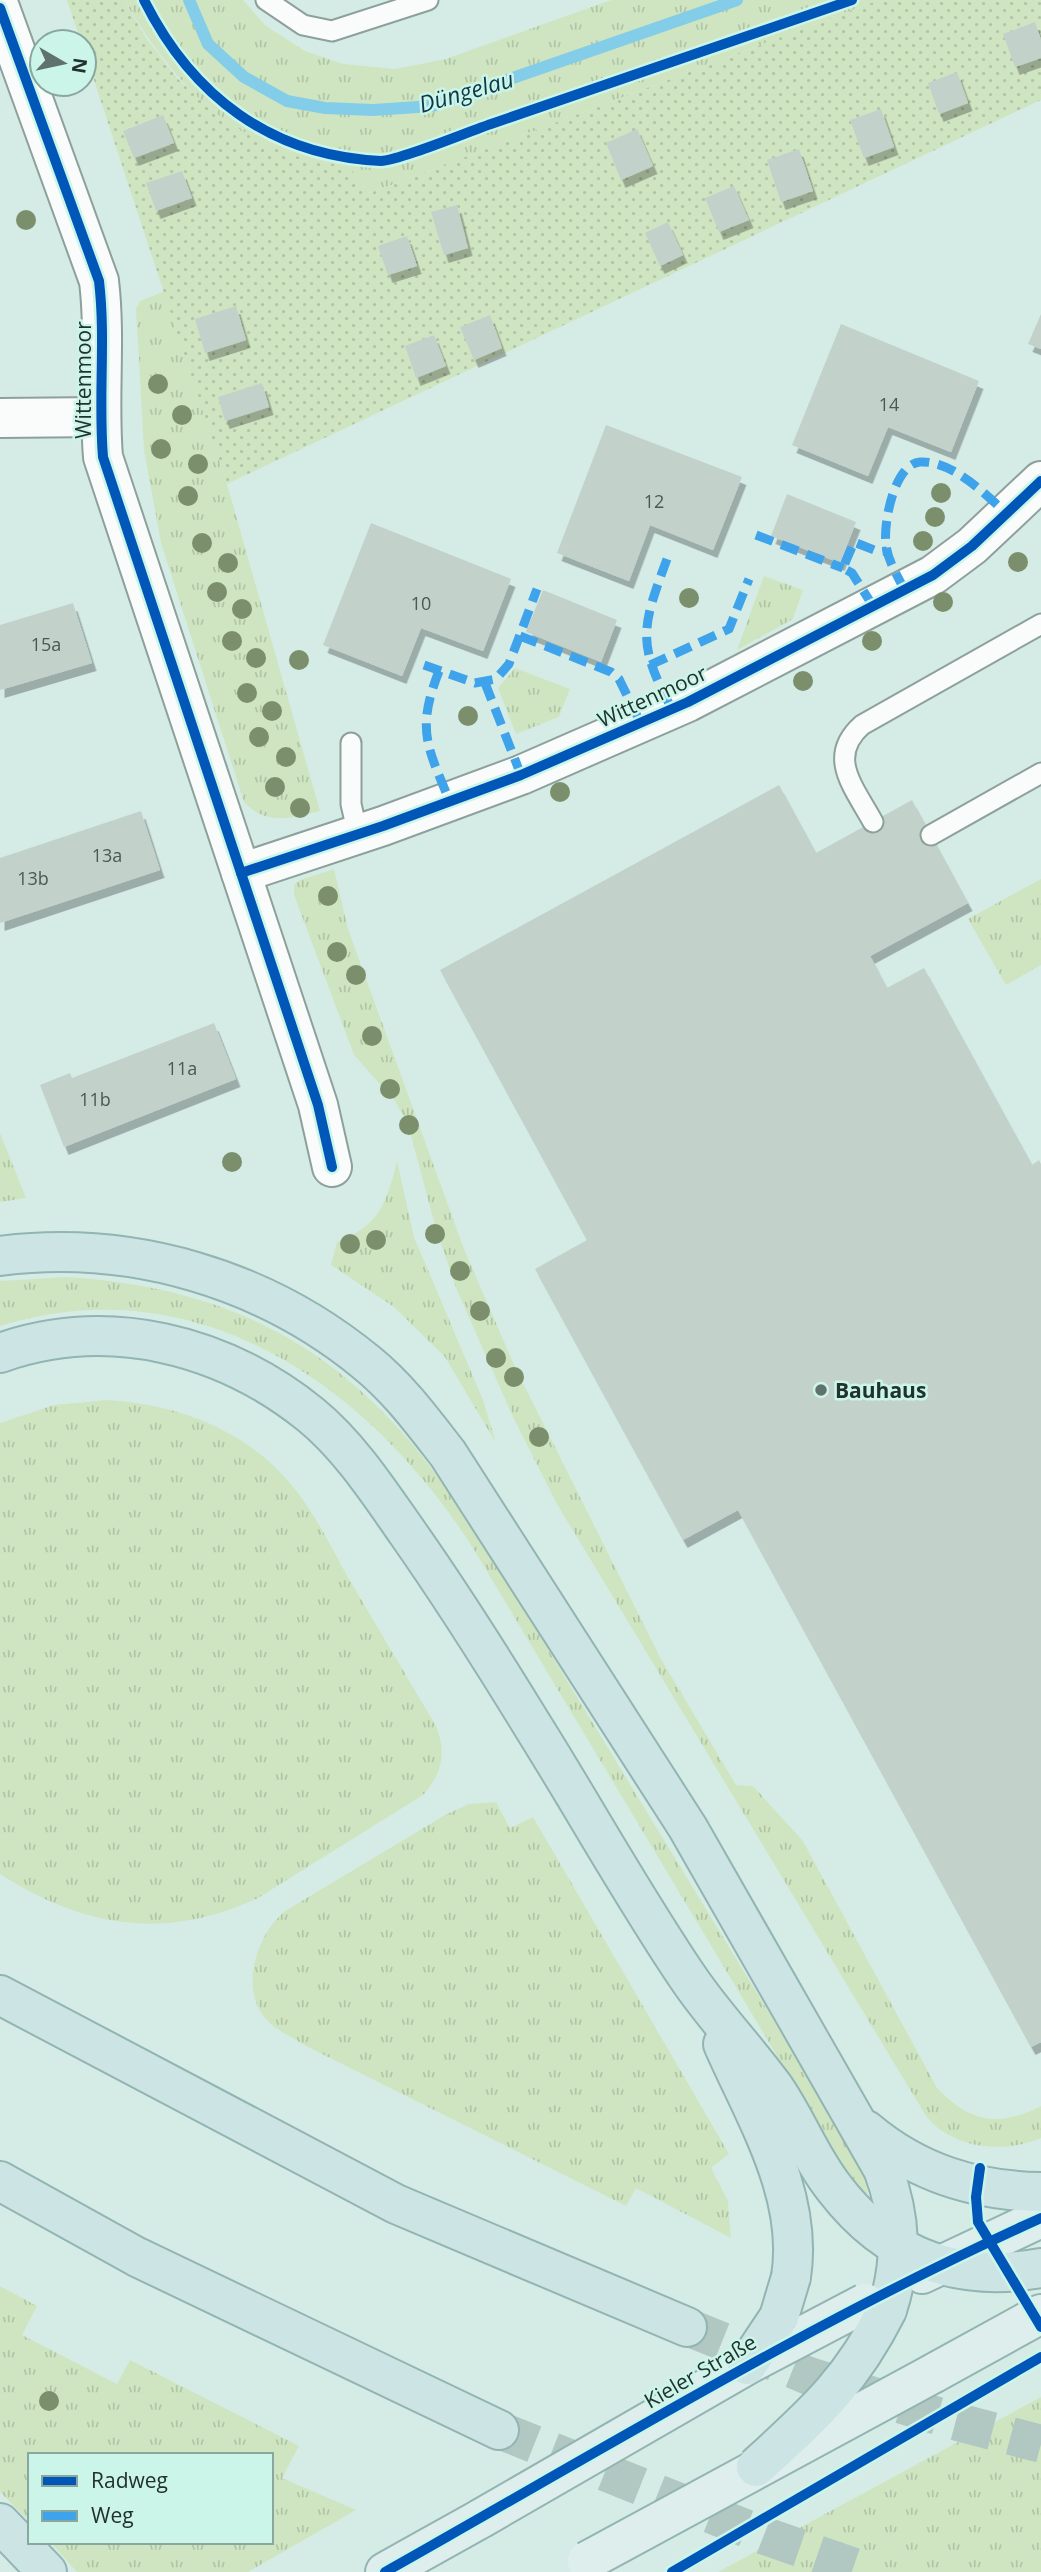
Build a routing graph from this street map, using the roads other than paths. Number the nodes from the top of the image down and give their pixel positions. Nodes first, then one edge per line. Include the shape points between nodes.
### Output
1 (266, 0) edge
2 (428, 0) edge
3 (0, 8) edge
4 (100, 417) junction
5 (0, 418) edge
6 (1041, 481) edge
7 (1041, 624) edge
8 (351, 743) dead end
9 (1041, 773) edge
10 (873, 822) dead end
11 (358, 835) junction
12 (931, 835) dead end
13 (241, 873) junction
14 (332, 1167) dead end
15 (0, 1256) edge
16 (0, 1353) edge
17 (4, 1995) edge
18 (705, 2000) junction
19 (855, 2120) junction
20 (0, 2180) edge
21 (1041, 2192) edge
22 (1041, 2218) edge
23 (899, 2248) junction
24 (941, 2264) junction
25 (1041, 2268) edge
26 (882, 2300) junction
27 (1041, 2314) edge
28 (687, 2327) tunnel mouth
29 (747, 2365) junction
30 (499, 2430) tunnel mouth
31 (755, 2467) junction
32 (0, 2523) edge
33 (577, 2566) edge
34 (47, 2572) edge
35 (385, 2572) edge

1 - 2 lane via 303,25 332,31
3 - 4 street, Wittenmoor via 99,281 103,318
4 - 5 street
4 - 13 street, Wittenmoor via 103,457
6 - 11 street, Wittenmoor via 972,546 933,575 688,702 538,768
7 - 10 lane via 862,725 848,738 842,755 848,776
8 - 11 lane via 351,804
9 - 12 lane
11 - 13 street, Wittenmoor
13 - 14 street, Wittenmoor via 318,1105
15 - 19 highway via 113,1255 214,1276 271,1299 320,1327 369,1364 409,1404 449,1454 688,1828
16 - 18 highway via 55,1338 98,1334 146,1339 236,1367 314,1417 373,1482 463,1611
17 - 28 highway via 396,2204
18 - 23 highway via 775,2088 833,2187 870,2227
18 - 29 highway, bridge via 780,2174 793,2233 791,2277 779,2317
19 - 21 highway via 900,2155 944,2177 977,2187
19 - 23 highway via 891,2192
20 - 30 highway via 137,2257
22 - 24 main road, Kieler Straße
23 - 24 highway
23 - 26 highway
24 - 25 highway via 985,2273
24 - 26 main road, Kieler Straße
26 - 29 main road, Kieler Straße, bridge
26 - 31 highway, bridge via 851,2374 819,2410
27 - 31 main road, bridge
29 - 35 main road, Kieler Straße, bridge
31 - 33 main road, bridge
32 - 34 highway

